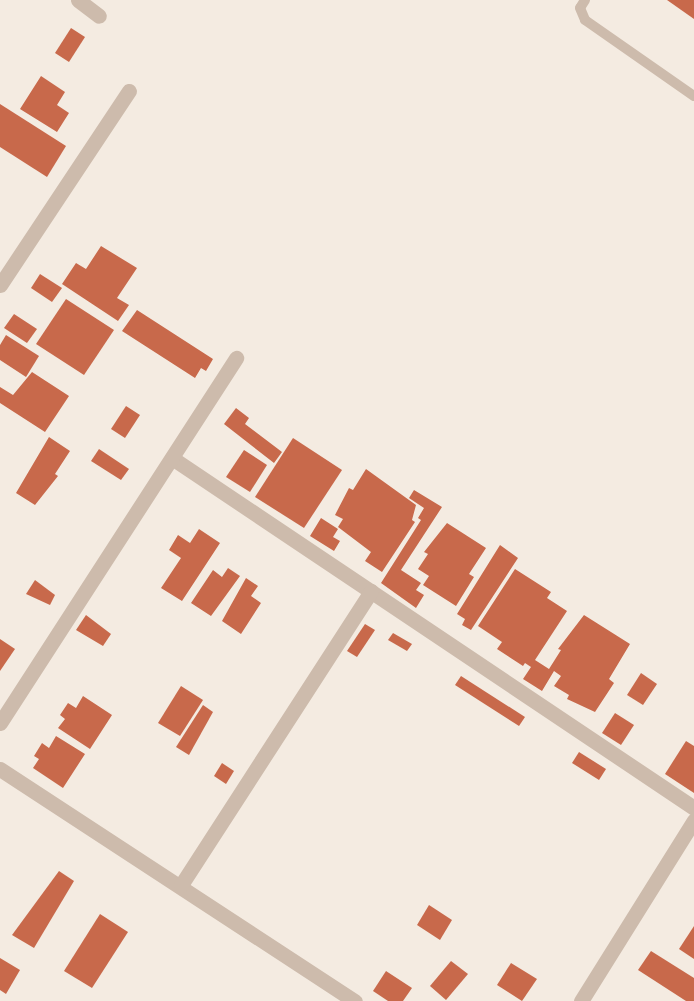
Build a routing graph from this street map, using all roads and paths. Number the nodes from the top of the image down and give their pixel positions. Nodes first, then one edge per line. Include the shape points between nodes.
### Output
1 (78, 0) edge
2 (585, 0) edge
3 (99, 16) dead end
4 (129, 91) dead end
5 (694, 96) edge
6 (0, 285) edge
7 (236, 358) dead end
8 (172, 458) junction
9 (371, 591) junction
10 (0, 723) edge
11 (0, 769) edge
12 (694, 808) edge
13 (694, 820) edge
14 (181, 885) junction
15 (356, 1001) edge
16 (581, 1001) edge

1 - 3 street
2 - 5 lane via 580,8 585,20
4 - 6 street
7 - 8 street
8 - 9 street
8 - 10 street
9 - 12 street
9 - 14 street
11 - 14 street
13 - 16 street
14 - 15 street

